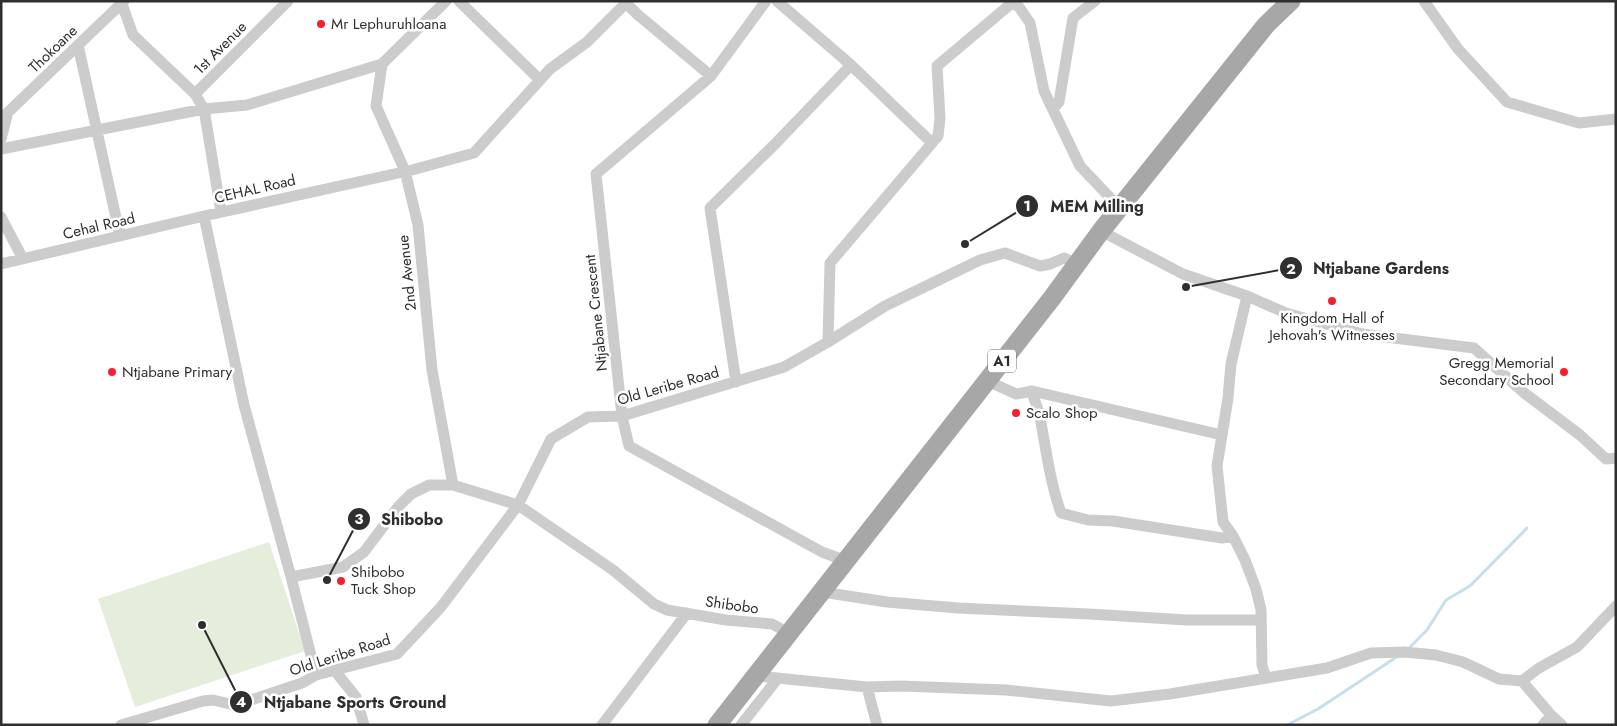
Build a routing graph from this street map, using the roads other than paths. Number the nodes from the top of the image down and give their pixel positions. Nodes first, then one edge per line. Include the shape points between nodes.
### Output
1 (288, 1) edge
2 (446, 1) edge
3 (460, 1) edge
4 (766, 1) edge
5 (777, 1) edge
6 (1095, 1) edge
7 (1290, 1) edge
8 (1424, 1) edge
9 (123, 2) edge
10 (627, 2) edge
11 (1012, 2) edge
12 (78, 45) junction
13 (382, 64) junction
14 (851, 65) junction
15 (711, 76) junction
16 (540, 80) junction
17 (195, 94) junction
18 (204, 109) junction
19 (1053, 109) junction
20 (5, 116) edge
21 (1616, 119) edge
22 (97, 130) junction
23 (1, 139) edge
24 (932, 143) junction
25 (1, 149) edge
26 (406, 171) junction
27 (1120, 208) junction
28 (221, 212) junction
29 (204, 216) junction
30 (1, 217) edge
31 (1101, 230) junction
32 (120, 236) junction
33 (22, 259) junction
34 (1, 264) edge
35 (1077, 264) junction
36 (1247, 296) junction
37 (828, 342) junction
38 (988, 379) junction
39 (736, 382) junction
40 (1032, 391) junction
41 (622, 416) junction
42 (1222, 435) junction
43 (1616, 458) edge
44 (453, 485) junction
45 (518, 505) junction
46 (1233, 536) junction
47 (846, 561) junction
48 (291, 576) junction
49 (822, 592) junction
50 (1616, 606) edge
51 (687, 613) junction
52 (1260, 620) junction
53 (789, 633) junction
54 (335, 671) junction
55 (316, 676) junction
56 (756, 676) junction
57 (778, 678) junction
58 (1266, 678) junction
59 (1522, 680) junction
60 (867, 687) junction
61 (1551, 714) junction
62 (121, 725) edge
63 (364, 725) edge
64 (602, 725) edge
65 (717, 725) edge
66 (741, 725) edge
67 (877, 725) edge
68 (1543, 725) edge
69 (1562, 725) edge

1 - 17 street, 1st Avenue
2 - 13 street
3 - 16 street
4 - 15 street, Ntjabane Crescent
5 - 14 street
6 - 19 street via 1073,18 1059,102
7 - 27 main road, A1 via 1266,25
8 - 21 street via 1463,55 1507,102 1579,123
9 - 12 street, Thokoane
9 - 17 street via 134,35
10 - 15 street
10 - 16 street, CEHAL Road via 587,42
11 - 19 street via 1030,23 1044,90
11 - 24 street via 937,66 940,118 938,136
12 - 20 street, Thokoane
12 - 22 street
13 - 18 street via 247,104
13 - 26 street, 2nd Avenue via 376,106
14 - 24 street
14 - 39 street via 710,208
15 - 41 street, Ntjabane Crescent via 596,174
16 - 26 street, CEHAL Road via 474,153
17 - 18 street, 1st Avenue
18 - 22 street
18 - 28 street, 1st Avenue
19 - 27 street via 1080,166
20 - 23 street
22 - 25 street
22 - 32 street
24 - 37 street via 830,263
26 - 28 street, CEHAL Road
26 - 44 street, 2nd Avenue via 418,225 432,370
27 - 31 main road, A1
28 - 29 street, CEHAL Road
29 - 32 street, Cehal Road
29 - 48 street, CEHAL Road via 244,404
30 - 33 street
31 - 35 main road, A1
31 - 36 street via 1183,274
32 - 33 street, Cehal Road
33 - 34 street, Cehal Road
35 - 37 street, Old Leribe Road via 1064,258 1040,266 1005,253 980,260 885,306
35 - 38 main road, A1
36 - 42 street via 1231,364
36 - 43 street via 1286,313 1362,334 1474,348 1606,459
37 - 39 street, Old Leribe Road via 784,367
38 - 40 street via 1016,394
38 - 47 main road, A1
39 - 41 street, Old Leribe Road
40 - 42 street
40 - 46 street via 1061,513 1088,520 1222,538
41 - 45 street, Old Leribe Road via 588,417 551,439
41 - 47 street, Ntjabane Crescent via 629,446 822,552
42 - 46 street via 1217,466 1222,522
44 - 45 street, Shibobo
44 - 48 street, Shibobo via 429,485 411,494 364,552 343,566
45 - 51 street, Shibobo via 613,570 654,604
45 - 54 street, Old Leribe Road via 441,607 397,654
46 - 52 street via 1256,589
47 - 49 main road, A1
48 - 55 street, CEHAL Road
49 - 52 street via 958,608 1188,620
49 - 53 main road, A1
50 - 59 street via 1577,647
51 - 53 street, Shibobo via 772,624
51 - 64 street
52 - 58 street via 1262,664
53 - 56 main road, A1
54 - 55 street, Old Leribe Road
54 - 63 street via 356,697
55 - 62 street, Old Leribe Road via 242,703 203,701
56 - 57 street
56 - 65 main road, A1
57 - 60 street
57 - 66 street
58 - 59 street via 1327,668 1371,653 1404,652 1436,655 1463,662 1499,679
58 - 60 street via 1111,701 1006,690
59 - 61 street
60 - 67 street
61 - 68 street
61 - 69 street

